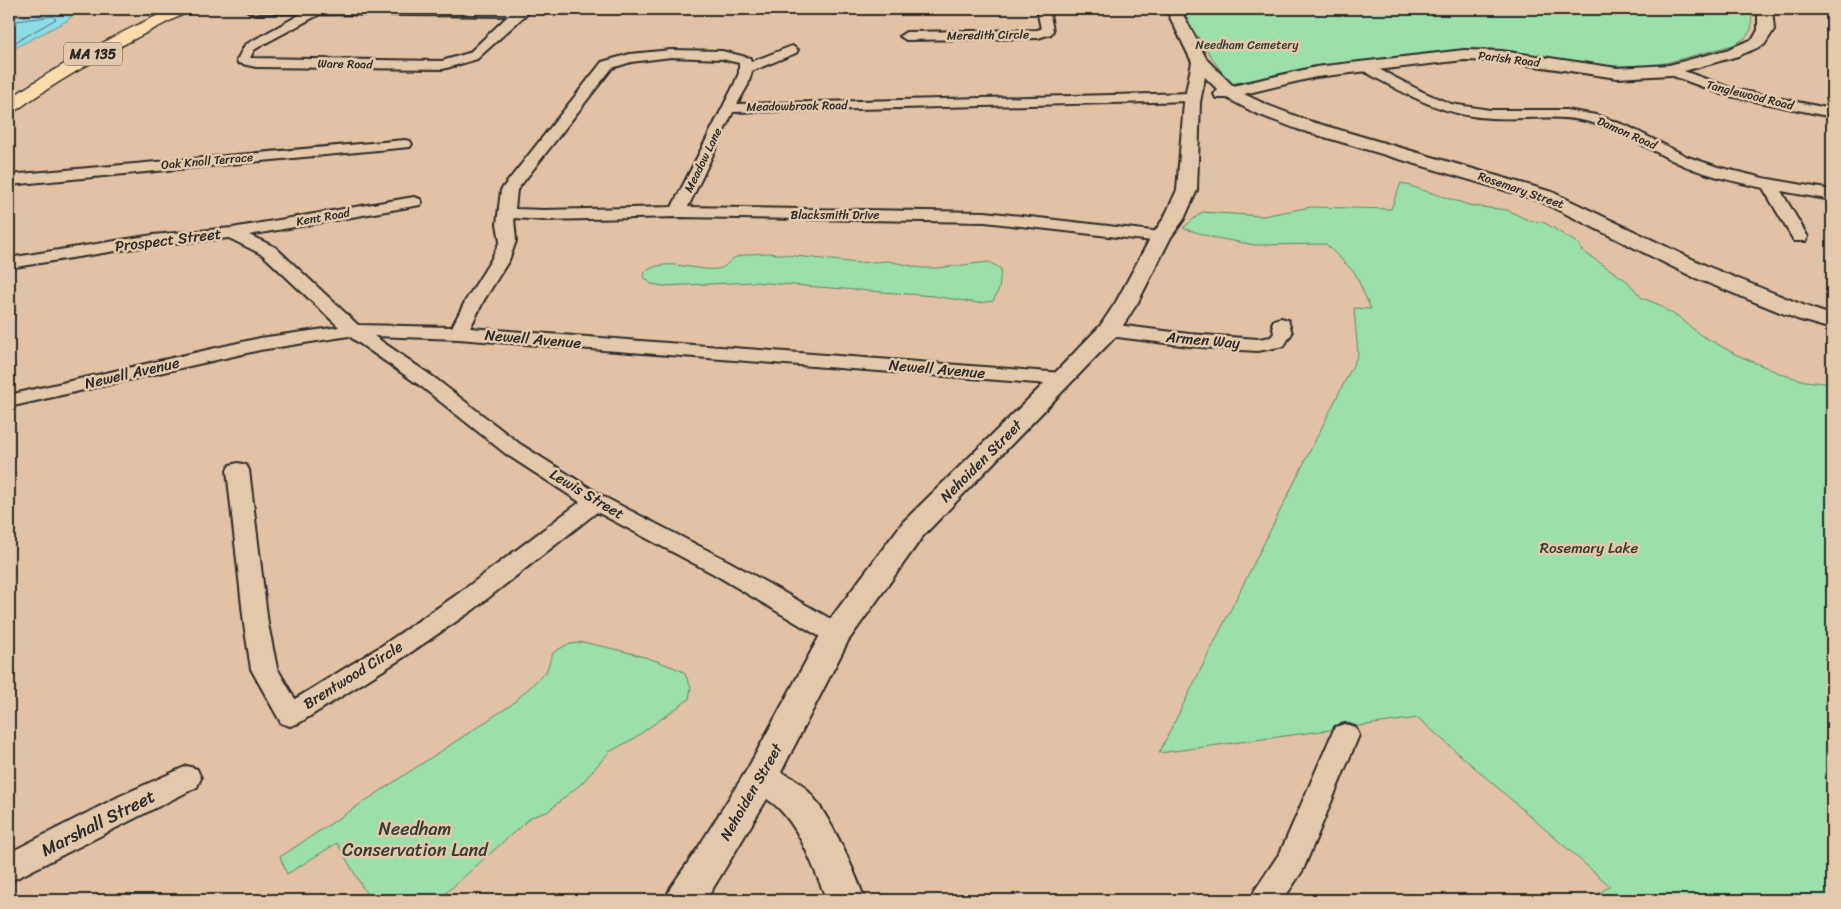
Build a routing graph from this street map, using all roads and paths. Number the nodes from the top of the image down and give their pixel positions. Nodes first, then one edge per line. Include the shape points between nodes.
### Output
1 (183, 9) edge
2 (251, 9) edge
3 (1043, 9) edge
4 (1173, 9) edge
5 (1765, 9) edge
6 (319, 10) edge
7 (523, 11) edge
8 (906, 36) dead end
9 (792, 50) dead end
10 (1200, 62) junction
11 (1364, 66) junction
12 (747, 68) junction
13 (1670, 70) junction
14 (1230, 93) junction
15 (1193, 97) junction
16 (9, 107) edge
17 (728, 108) junction
18 (1832, 113) edge
19 (405, 144) dead end
20 (9, 180) edge
21 (1770, 184) junction
22 (1832, 195) edge
23 (414, 202) dead end
24 (678, 212) junction
25 (508, 213) junction
26 (232, 233) junction
27 (1800, 236) dead end
28 (1161, 237) junction
29 (9, 263) edge
30 (1832, 322) edge
31 (1281, 324) dead end
32 (353, 330) junction
33 (1109, 330) junction
34 (458, 333) junction
35 (1063, 379) junction
36 (9, 401) edge
37 (238, 470) dead end
38 (596, 502) junction
39 (836, 634) junction
40 (1344, 735) dead end
41 (187, 778) dead end
42 (760, 780) junction
43 (9, 868) edge
44 (684, 900) edge
45 (846, 900) edge
46 (1266, 900) edge

1 - 16 main road, MA 135 via 92,54
2 - 6 street
3 - 8 street, Meredith Circle via 1047,31 1038,34
4 - 10 street
5 - 13 street, Parish Road via 1766,30 1759,42
6 - 7 street
6 - 7 street, Ware Road via 258,42 243,60 256,63 443,65 473,56
9 - 12 street
10 - 14 street
10 - 15 street, Nehoiden Street
11 - 13 street, Parish Road via 1487,55 1617,73
11 - 14 street, Parish Road via 1308,73
11 - 21 street, Damon Road via 1406,89 1452,108 1488,114 1585,116 1615,126 1695,165
12 - 17 street, Meadowbrook Road
12 - 25 street via 740,57 716,54 643,56 608,65 509,190
13 - 18 street, Tanglewood Road via 1730,92
14 - 15 street, Parish Road
14 - 30 street, Rosemary Street via 1304,125 1545,196 1709,276
15 - 17 street, Meadowbrook Road
15 - 28 street, Nehoiden Street via 1187,190 1174,219
17 - 24 street, Meadow Lane
19 - 20 street, Oak Knoll Terrace
21 - 22 street, Damon Road
21 - 27 street
23 - 26 street, Kent Road
24 - 25 street, Blacksmith Drive
24 - 28 street, Blacksmith Drive via 985,217
25 - 34 street via 505,224 508,241
26 - 29 street, Prospect Street via 153,240
26 - 32 street, Prospect Street via 269,251
28 - 33 street, Nehoiden Street
31 - 33 street, Armen Way via 1283,333 1277,342 1258,345
32 - 34 street, Newell Avenue
32 - 36 street, Newell Avenue via 260,344
32 - 38 street, Lewis Street via 429,383 513,449
33 - 35 street, Nehoiden Street
34 - 35 street, Newell Avenue
35 - 39 street, Nehoiden Street via 913,529
37 - 38 street, Brentwood Circle via 264,669 290,715 464,603
38 - 39 street, Lewis Street via 722,568
39 - 42 street, Nehoiden Street
40 - 46 street via 1292,860
41 - 43 street, Marshall Street
42 - 44 street, Nehoiden Street
42 - 45 street via 784,792 797,805

